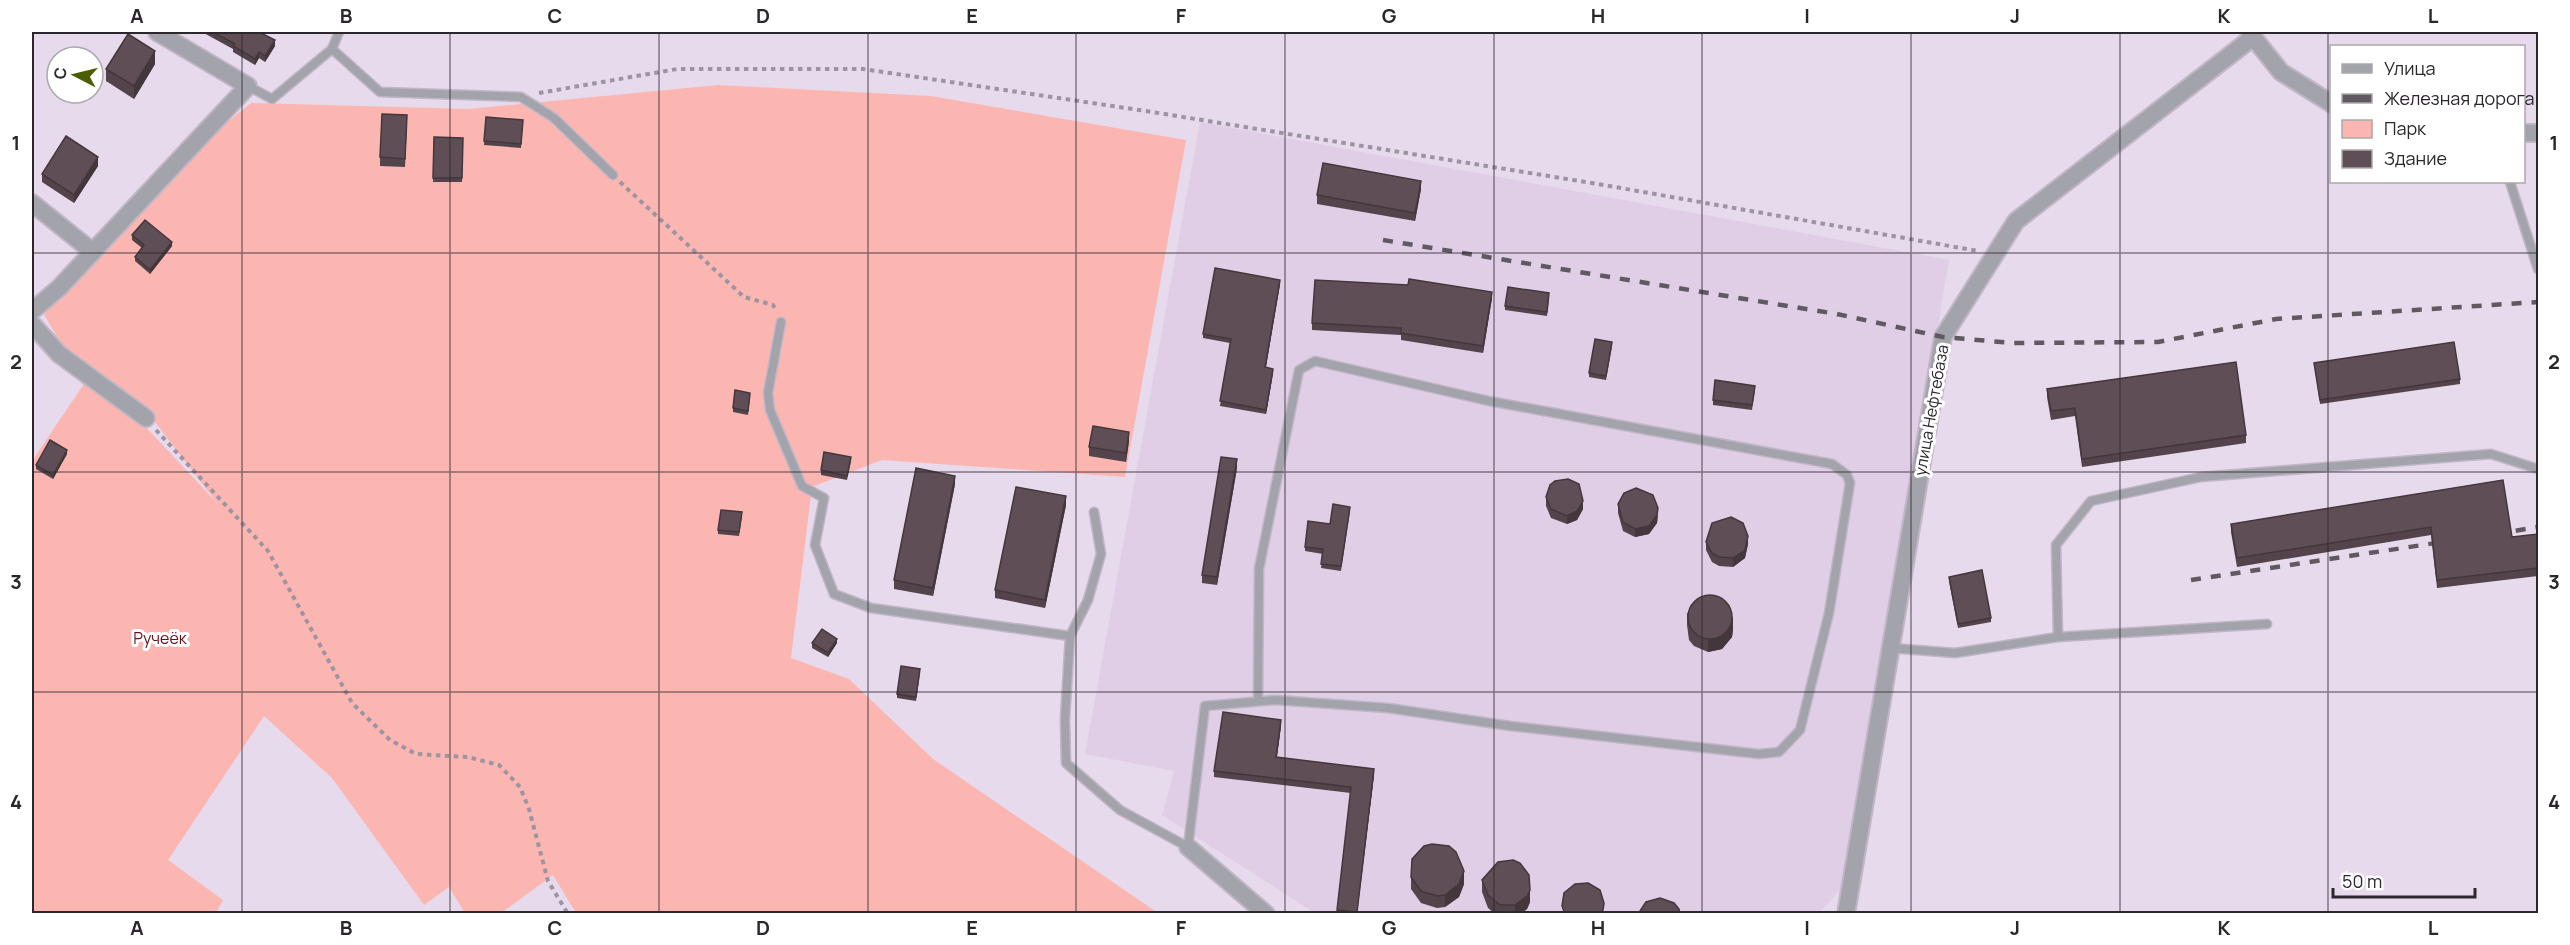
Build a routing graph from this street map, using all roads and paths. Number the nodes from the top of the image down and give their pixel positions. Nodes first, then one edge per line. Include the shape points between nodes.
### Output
1 (157, 32) edge
2 (339, 32) edge
3 (2251, 35) edge
4 (332, 49) junction
5 (248, 86) junction
6 (520, 97) junction
7 (2330, 103) edge
8 (613, 175) joint
9 (2510, 183) edge
10 (32, 203) edge
11 (93, 252) junction
12 (1995, 254) junction
13 (2538, 269) edge
14 (32, 311) edge
15 (781, 322) joint
16 (32, 324) edge
17 (146, 418) joint
18 (2538, 469) edge
19 (1094, 512) dead end
20 (2267, 624) dead end
21 (1070, 636) junction
22 (2058, 637) junction
23 (1891, 648) junction
24 (1257, 700) junction
25 (1188, 847) junction
26 (568, 914) edge
27 (1266, 914) edge
28 (1846, 914) edge

1 - 5 street
2 - 4 lane
3 - 7 street via 2282,72
3 - 12 street, улица Нефтебаза via 2016,221
4 - 5 lane via 272,99
4 - 6 lane via 380,92
5 - 11 street
6 - 8 lane via 554,118
6 - 12 path via 677,69 862,69 1586,182
8 - 15 path via 744,297 773,305
9 - 13 lane
10 - 11 street
11 - 14 street
12 - 23 street, улица Нефтебаза via 1943,337
15 - 21 lane via 768,393 770,410 802,486 824,498 815,544 834,594 871,608
16 - 17 street via 59,354
17 - 26 path via 268,551 352,703 390,740 416,754 468,757 499,765 520,787 548,881
18 - 22 lane via 2492,454 2201,477 2091,501 2056,545
19 - 21 lane via 1101,554 1088,600
20 - 22 lane
21 - 25 lane via 1066,763 1120,810
22 - 23 lane via 1954,653
23 - 28 street, улица Нефтебаза
24 - 24 lane via 1388,708 1510,726 1759,754 1779,752 1800,730 1829,613 1850,483 1847,475 1832,464 1489,401 1315,361 1299,370 1259,569
24 - 25 lane via 1205,706
25 - 27 street

